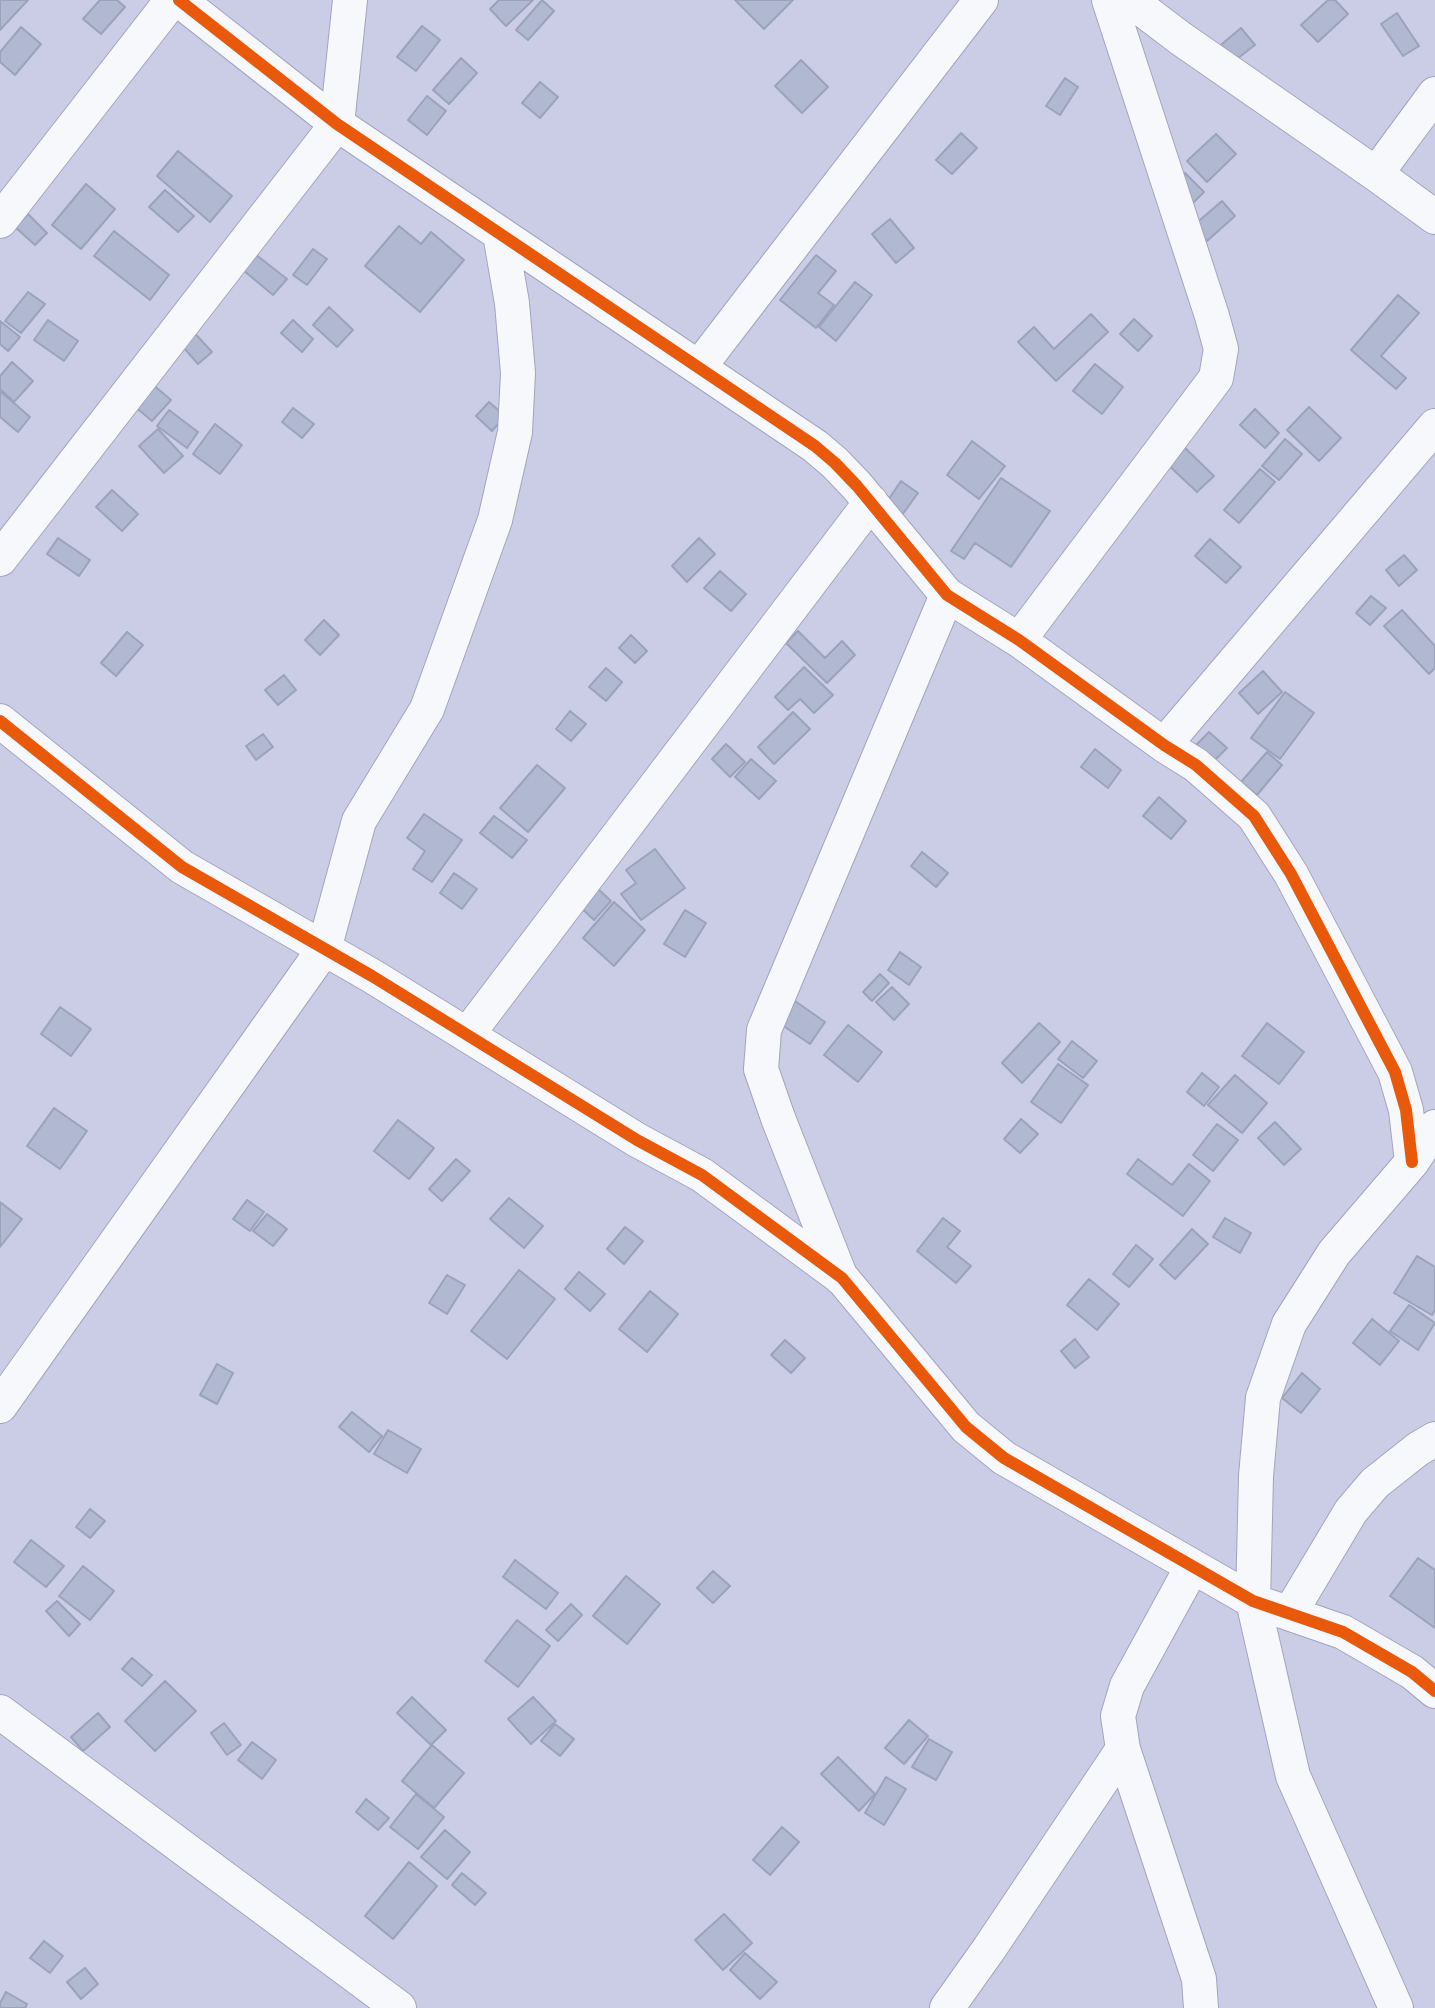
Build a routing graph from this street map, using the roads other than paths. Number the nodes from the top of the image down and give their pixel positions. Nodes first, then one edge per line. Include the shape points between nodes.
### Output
1 (172, 0) edge
2 (179, 0) edge
3 (350, 0) edge
4 (981, 0) edge
5 (1109, 0) edge
6 (1130, 0) edge
7 (1435, 94) edge
8 (337, 124) junction
9 (1376, 174) junction
10 (1435, 217) edge
11 (0, 221) edge
12 (500, 234) junction
13 (699, 367) junction
14 (1435, 426) edge
15 (871, 502) junction
16 (0, 559) edge
17 (947, 595) junction
18 (1019, 640) junction
19 (0, 721) edge
20 (1164, 745) junction
21 (324, 949) junction
22 (467, 1035) junction
23 (1435, 1127) edge
24 (1412, 1162) junction
25 (842, 1278) junction
26 (0, 1406) edge
27 (1435, 1439) edge
28 (1192, 1567) junction
29 (1253, 1601) junction
30 (1290, 1613) junction
31 (1435, 1691) edge
32 (0, 1712) edge
33 (1123, 1749) junction
34 (399, 2008) edge
35 (947, 2008) edge
36 (1201, 2008) edge
37 (1396, 2008) edge

1 - 11 street
2 - 8 street
3 - 8 street
4 - 13 street
5 - 18 street via 1221,349 1216,378
6 - 9 street
7 - 9 street
8 - 12 street
8 - 16 street
9 - 10 street
12 - 13 street
12 - 21 street via 518,373 515,432 495,520 427,709 359,821
13 - 15 street via 815,446
14 - 20 street
15 - 17 street
15 - 22 street
17 - 18 street
17 - 25 street via 764,1030 761,1069
18 - 20 street
19 - 21 street via 182,867
20 - 24 street via 1196,765 1254,816 1291,874 1395,1072
21 - 22 street
21 - 26 street
22 - 25 street via 702,1175
23 - 24 street
24 - 29 street via 1334,1253 1289,1324 1263,1398
25 - 28 street via 966,1427 1004,1458
27 - 30 street via 1375,1483 1351,1511
28 - 29 street
28 - 33 street via 1127,1686 1118,1716
29 - 30 street
29 - 37 street via 1293,1776
30 - 31 street via 1343,1632
32 - 34 street
33 - 35 street
33 - 36 street via 1199,1979

